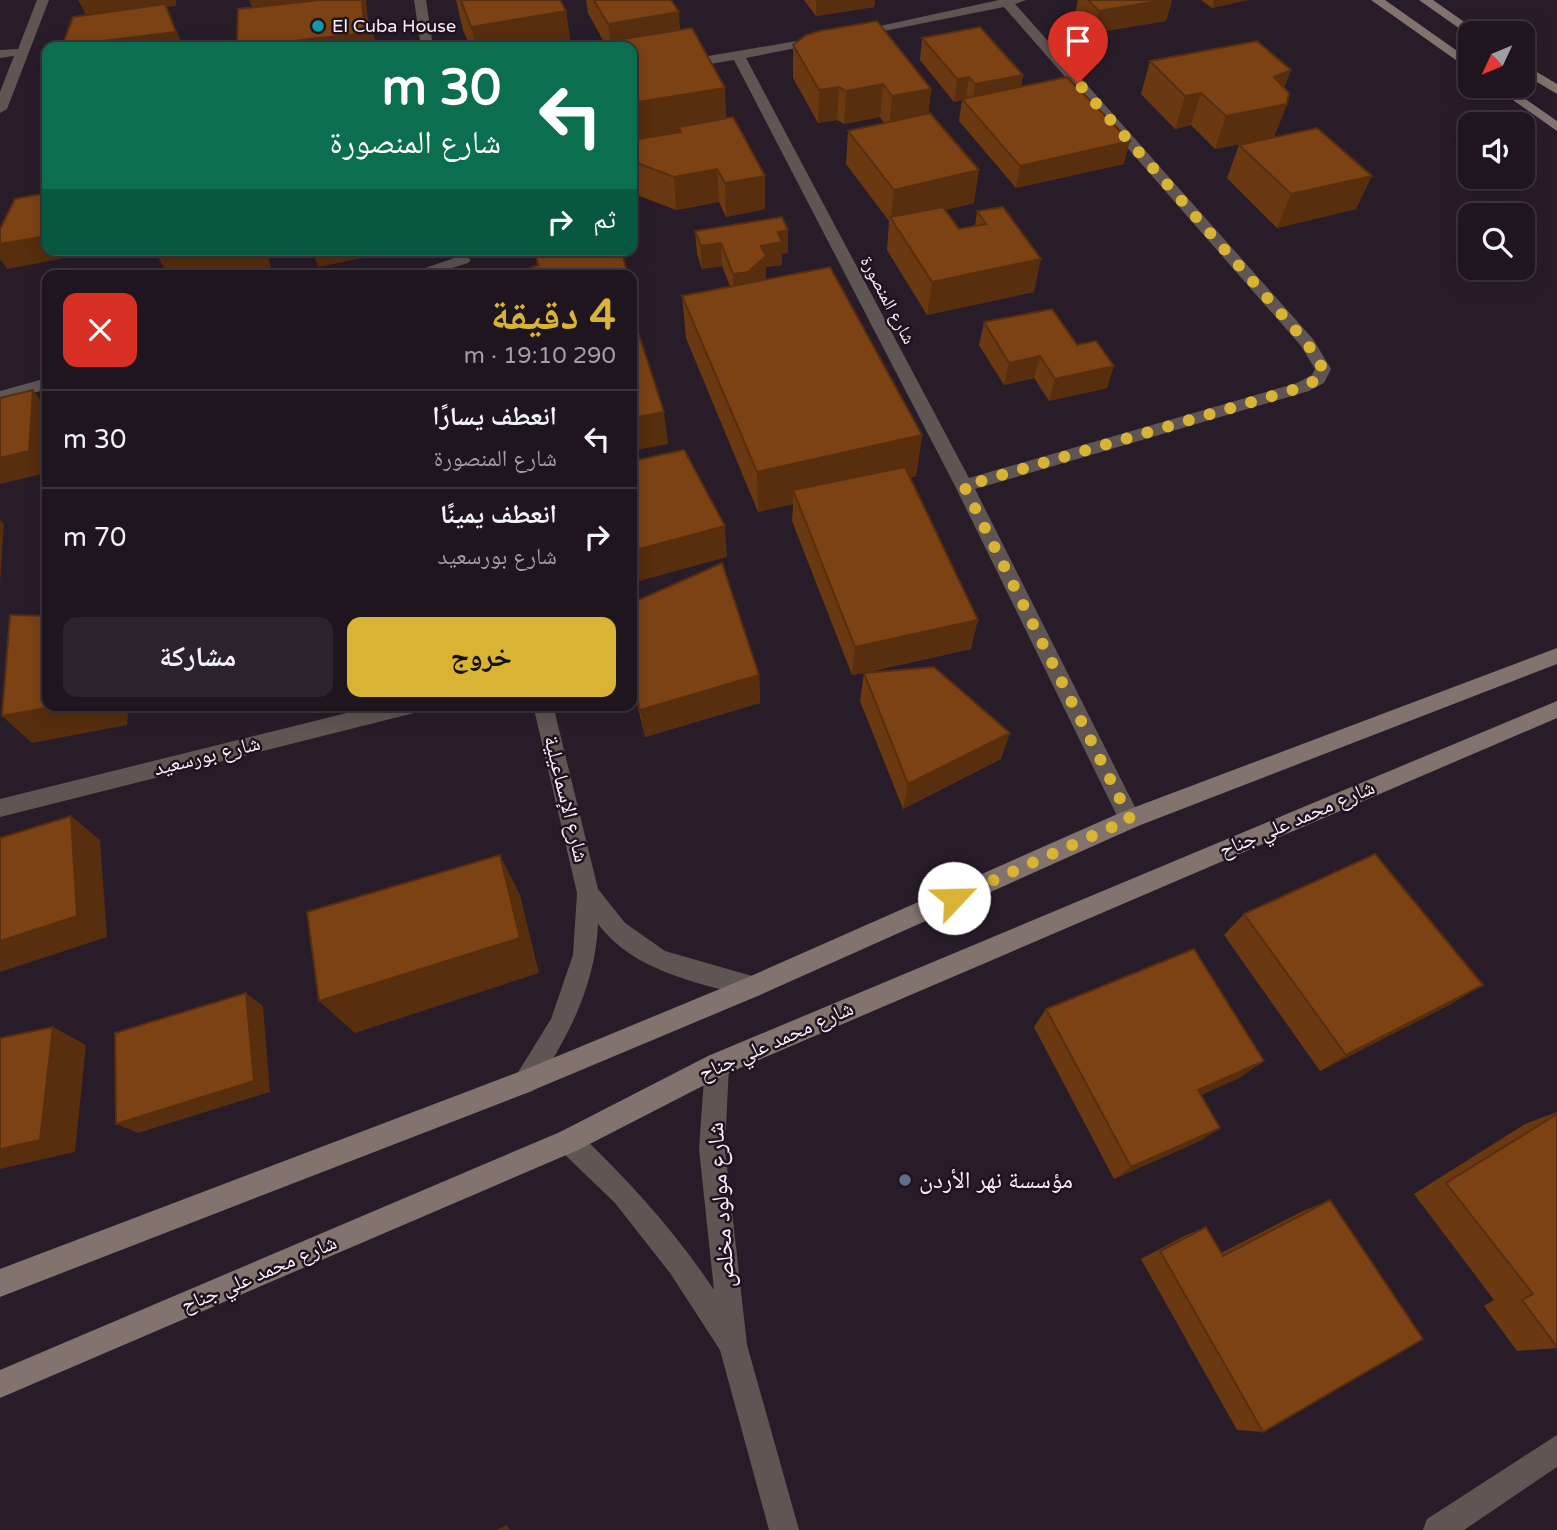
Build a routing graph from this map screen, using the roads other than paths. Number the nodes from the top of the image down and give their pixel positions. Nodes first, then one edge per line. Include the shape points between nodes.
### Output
1 (43, 0) edge
2 (420, 0) edge
3 (1377, 0) edge
4 (1425, 0) edge
5 (1011, 1) edge
6 (1458, 22) edge
7 (426, 42) edge
8 (21, 52) junction
9 (0, 54) edge
10 (738, 56) junction
11 (1458, 57) edge
12 (637, 72) edge
13 (1535, 76) edge
14 (1557, 90) edge
15 (1516, 98) edge
16 (0, 109) edge
17 (1557, 127) edge
18 (464, 262) edge
19 (432, 270) edge
20 (42, 384) edge
21 (0, 397) edge
22 (964, 486) junction
23 (1557, 656) edge
24 (1557, 709) edge
25 (390, 711) edge
26 (544, 711) edge
27 (0, 808) edge
28 (1130, 819) junction
29 (589, 893) junction
30 (752, 987) junction
31 (717, 1065) junction
32 (524, 1082) junction
33 (569, 1141) junction
34 (0, 1283) edge
35 (733, 1345) junction
36 (0, 1384) edge
37 (1557, 1450) edge
38 (784, 1530) edge
39 (1438, 1530) edge

1 - 8 street
2 - 7 street
3 - 11 main road
4 - 6 main road
5 - 10 street
5 - 22 street via 1307,343 1323,369 1318,379 1303,387
8 - 9 street
8 - 16 street
10 - 12 street
10 - 22 street, شارع المنصورة
13 - 14 main road
15 - 17 main road
18 - 19 street
20 - 21 street
22 - 28 street, شارع المنصورة
23 - 28 main road
24 - 31 main road, شارع محمد علي جناح
25 - 27 street, شارع بورسعيد
26 - 29 street, شارع الإسماعيلية
28 - 30 main road
29 - 30 street, شارع الإسماعيلية via 617,931 659,960
29 - 32 street, شارع الإسماعيلية via 585,955 569,1002 561,1025
30 - 32 main road
31 - 33 main road, شارع محمد علي جناح
31 - 35 street, شارع مولود مخلص via 712,1149
32 - 34 main road
33 - 35 street, شارع مولود مخلص via 624,1194 680,1263
33 - 36 main road, شارع محمد علي جناح
35 - 38 street, شارع مولود مخلص
37 - 39 street

